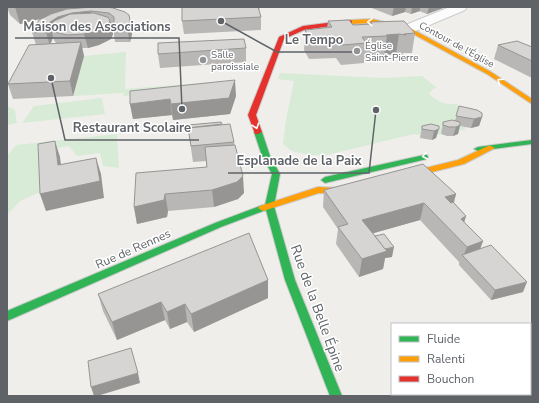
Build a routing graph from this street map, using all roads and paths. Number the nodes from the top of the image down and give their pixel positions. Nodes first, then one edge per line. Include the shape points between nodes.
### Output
1 (461, 7) edge
2 (408, 29) junction
3 (532, 102) edge
4 (532, 142) edge
5 (491, 148) junction
6 (464, 150) dead end
7 (436, 154) dead end
8 (393, 178) edge
9 (362, 186) edge
10 (318, 190) junction
11 (269, 206) junction
12 (7, 316) edge
13 (336, 396) edge

1 - 2 street
3 -> 2 street, Contour de l'Église via 484,70
2 -> 11 street, Contour de l'Église via 372,21 339,19 303,28 281,38 252,114 266,156 276,174
4 - 5 street
5 - 6 street
5 - 8 street via 462,162
7 -> 10 street via 326,179
9 - 10 street via 339,191
10 - 11 street, Rue de Rennes
11 - 12 street, Rue de Rennes via 218,225
11 - 13 street, Rue de la Belle Épine via 290,280

